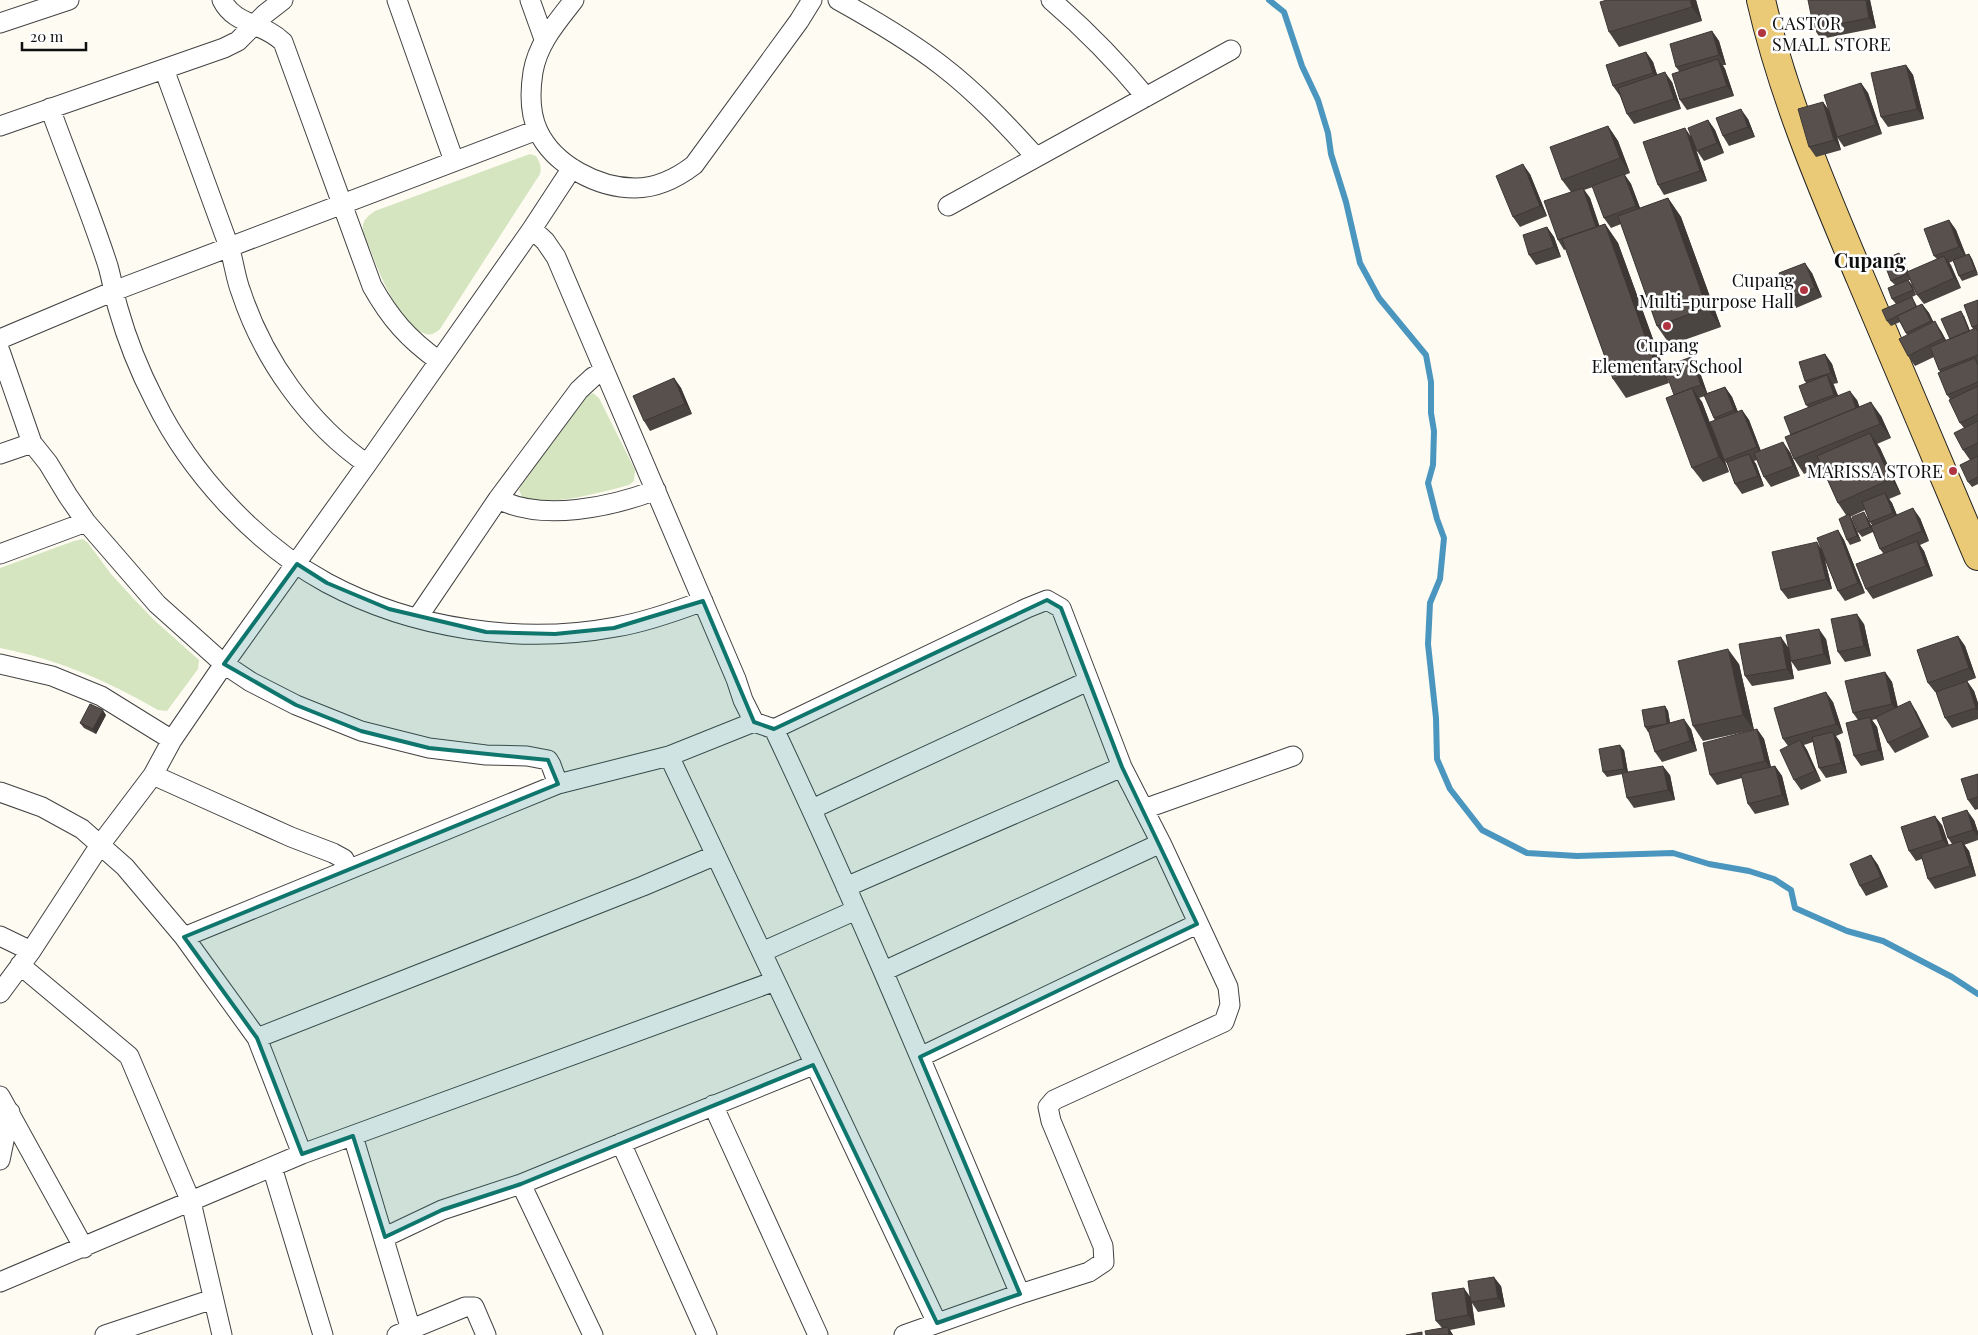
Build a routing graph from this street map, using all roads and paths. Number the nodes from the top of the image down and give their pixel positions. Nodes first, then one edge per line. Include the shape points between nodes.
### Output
1 (69, 0) edge
2 (222, 0) edge
3 (283, 0) edge
4 (397, 0) edge
5 (530, 0) edge
6 (574, 0) edge
7 (812, 0) edge
8 (838, 0) edge
9 (1052, 0) edge
10 (1761, 0) edge
11 (0, 23) edge
12 (254, 24) junction
13 (544, 39) junction
14 (1231, 50) dead end
15 (164, 69) junction
16 (1146, 97) junction
17 (50, 108) junction
18 (0, 126) edge
19 (537, 130) junction
20 (1036, 157) junction
21 (454, 161) junction
22 (572, 168) junction
23 (343, 204) junction
24 (948, 206) dead end
25 (532, 229) junction
26 (229, 248) junction
27 (114, 291) junction
28 (0, 339) edge
29 (0, 351) edge
30 (439, 361) junction
31 (604, 371) junction
32 (32, 443) junction
33 (0, 454) edge
34 (367, 464) junction
35 (656, 490) junction
36 (498, 499) junction
37 (86, 522) junction
38 (0, 554) edge
39 (1978, 556) edge
40 (297, 564) junction
41 (703, 601) junction
42 (418, 617) junction
43 (0, 664) edge
44 (224, 664) junction
45 (1088, 681) junction
46 (754, 722) junction
47 (774, 729) junction
48 (172, 740) junction
49 (668, 756) junction
50 (1293, 756) dead end
51 (1122, 767) junction
52 (153, 775) junction
53 (558, 784) junction
54 (0, 792) edge
55 (812, 809) junction
56 (1144, 809) junction
57 (1161, 843) junction
58 (100, 844) junction
59 (716, 855) junction
60 (348, 868) junction
61 (846, 887) junction
62 (856, 910) junction
63 (1198, 924) junction
64 (0, 936) edge
65 (184, 936) junction
66 (762, 952) junction
67 (25, 958) junction
68 (884, 971) junction
69 (775, 981) junction
70 (0, 993) edge
71 (257, 1038) junction
72 (920, 1057) junction
73 (813, 1065) junction
74 (5, 1104) edge
75 (713, 1106) junction
76 (352, 1136) junction
77 (621, 1143) junction
78 (302, 1154) junction
79 (0, 1160) edge
80 (272, 1167) junction
81 (521, 1184) junction
82 (191, 1202) junction
83 (384, 1237) junction
84 (84, 1248) junction
85 (0, 1282) edge
86 (1020, 1294) junction
87 (214, 1299) junction
88 (937, 1323) junction
89 (404, 1332) edge
90 (105, 1335) edge
91 (222, 1335) edge
92 (323, 1335) edge
93 (486, 1335) edge
94 (593, 1335) edge
95 (707, 1335) edge
96 (818, 1335) edge
97 (904, 1335) edge

1 - 11 street
2 - 12 street via 230,13
3 - 12 street
4 - 21 street
5 - 13 street
6 - 13 street
7 - 22 street via 694,165 668,181 635,188 594,180
8 - 20 street via 876,21 943,67 1001,119
9 - 16 street via 1123,69
10 - 39 main road via 1783,81 1825,195
12 - 15 street via 238,41
12 - 23 street via 284,42
13 - 19 street via 533,70 532,112
14 - 16 street
15 - 17 street
15 - 26 street
16 - 20 street
17 - 18 street
17 - 27 street via 108,266
19 - 21 street
19 - 22 street via 547,148
20 - 24 street
21 - 23 street
22 - 25 street
23 - 26 street
23 - 30 street via 365,268 383,305 408,337
25 - 30 street
25 - 31 street via 546,241 556,257
26 - 27 street
26 - 34 street via 241,294 263,345 278,370 321,424
27 - 28 street
27 - 40 street via 129,340 151,393 185,452 207,481 247,522
29 - 32 street
30 - 34 street
31 - 35 street
31 - 36 street via 579,390
32 - 33 street
32 - 37 street
34 - 40 street
35 - 36 street via 617,502 564,510 520,508
35 - 41 street
36 - 42 street
37 - 38 street
37 - 44 street via 158,604
40 - 42 street via 363,600
40 - 44 street
41 - 42 street via 641,622 555,634 486,632
41 - 46 street
43 - 48 street via 75,684 101,696
44 - 48 street
44 - 53 street via 296,705 361,731 429,748 548,760
45 - 47 street via 1061,608 1047,600
45 - 51 street
45 - 55 street
46 - 47 street
46 - 49 street
47 - 55 street
48 - 52 street
49 - 53 street
49 - 59 street
50 - 56 street
51 - 56 street
51 - 61 street
52 - 58 street
52 - 60 street via 333,853 344,859
53 - 60 street
54 - 58 street via 20,798 82,828
55 - 61 street
56 - 57 street
57 - 63 street
57 - 68 street
58 - 65 street
58 - 67 street
59 - 66 street
59 - 71 street
60 - 65 street
61 - 62 street
62 - 66 street
62 - 68 street
63 - 72 street
63 - 86 street via 1228,987 1230,1005 1224,1022 1054,1100 1048,1108 1051,1121 1103,1246 1104,1262 1090,1272
64 - 67 street
65 - 71 street
66 - 69 street
67 - 70 street
67 - 82 street via 129,1056
68 - 72 street
69 - 73 street
69 - 76 street
71 - 78 street
72 - 86 street
73 - 75 street
73 - 88 street
74 - 79 street
74 - 84 street
75 - 77 street
75 - 96 street
76 - 78 street
76 - 83 street
77 - 81 street
77 - 95 street
78 - 80 street
80 - 82 street
80 - 92 street
81 - 83 street via 442,1210
81 - 94 street
82 - 84 street
82 - 87 street
83 - 89 street
84 - 85 street
86 - 88 street
87 - 90 street
87 - 91 street
88 - 97 street
89 - 93 street via 465,1307 474,1307

